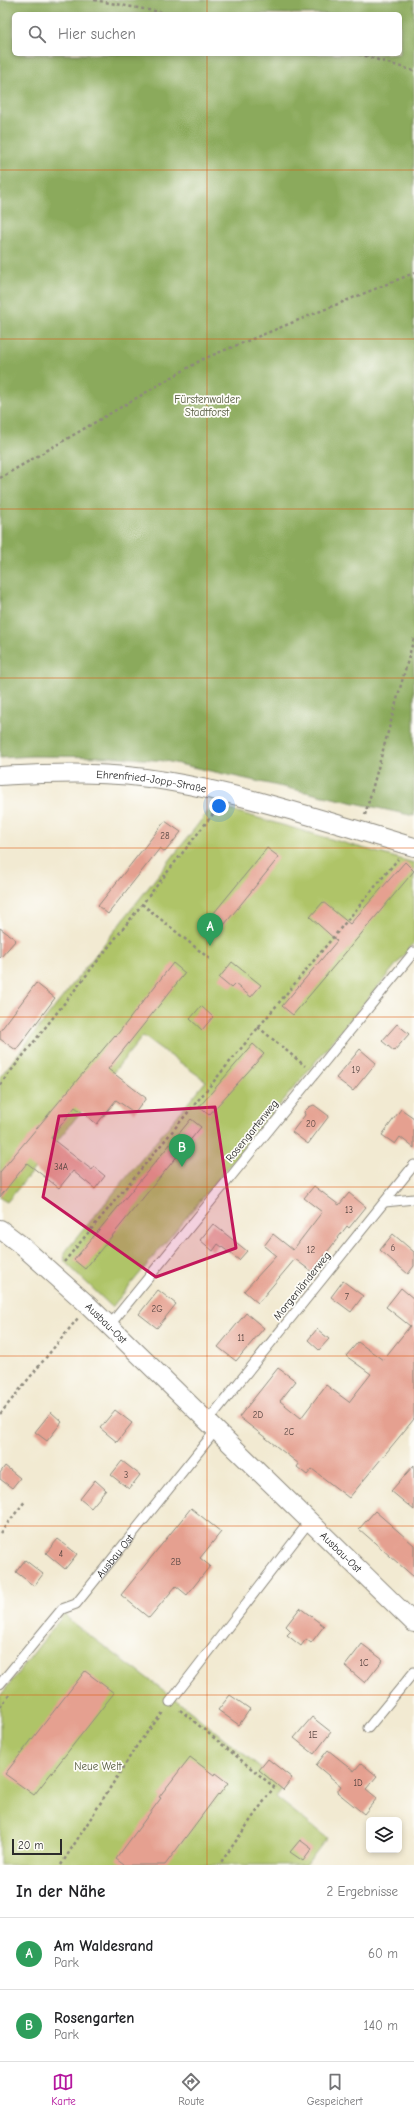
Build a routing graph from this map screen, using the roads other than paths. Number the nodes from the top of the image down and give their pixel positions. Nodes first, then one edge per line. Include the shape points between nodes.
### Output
1 (0, 776) edge
2 (411, 846) edge
3 (414, 952) edge
4 (414, 1165) edge
5 (414, 1199) edge
6 (385, 1202) junction
7 (0, 1229) edge
8 (109, 1326) junction
9 (212, 1426) junction
10 (309, 1522) junction
11 (414, 1624) edge
12 (414, 1672) edge
13 (0, 1684) edge
14 (170, 1702) road end
15 (368, 1728) dead end

1 - 2 street, Ehrenfried-Jopp-Straße via 105,774 164,780 230,793
3 - 8 lane, Rosengartenweg
4 - 6 lane, Morgenländerweg
5 - 6 lane
6 - 9 lane, Morgenländerweg
7 - 8 street, Ausbau-Ost via 54,1274
8 - 9 street, Ausbau-Ost
9 - 10 street, Ausbau-Ost
9 - 13 lane, Ausbau Ost via 76,1604 62,1609
10 - 11 street, Ausbau-Ost
10 - 14 lane
12 - 15 lane

